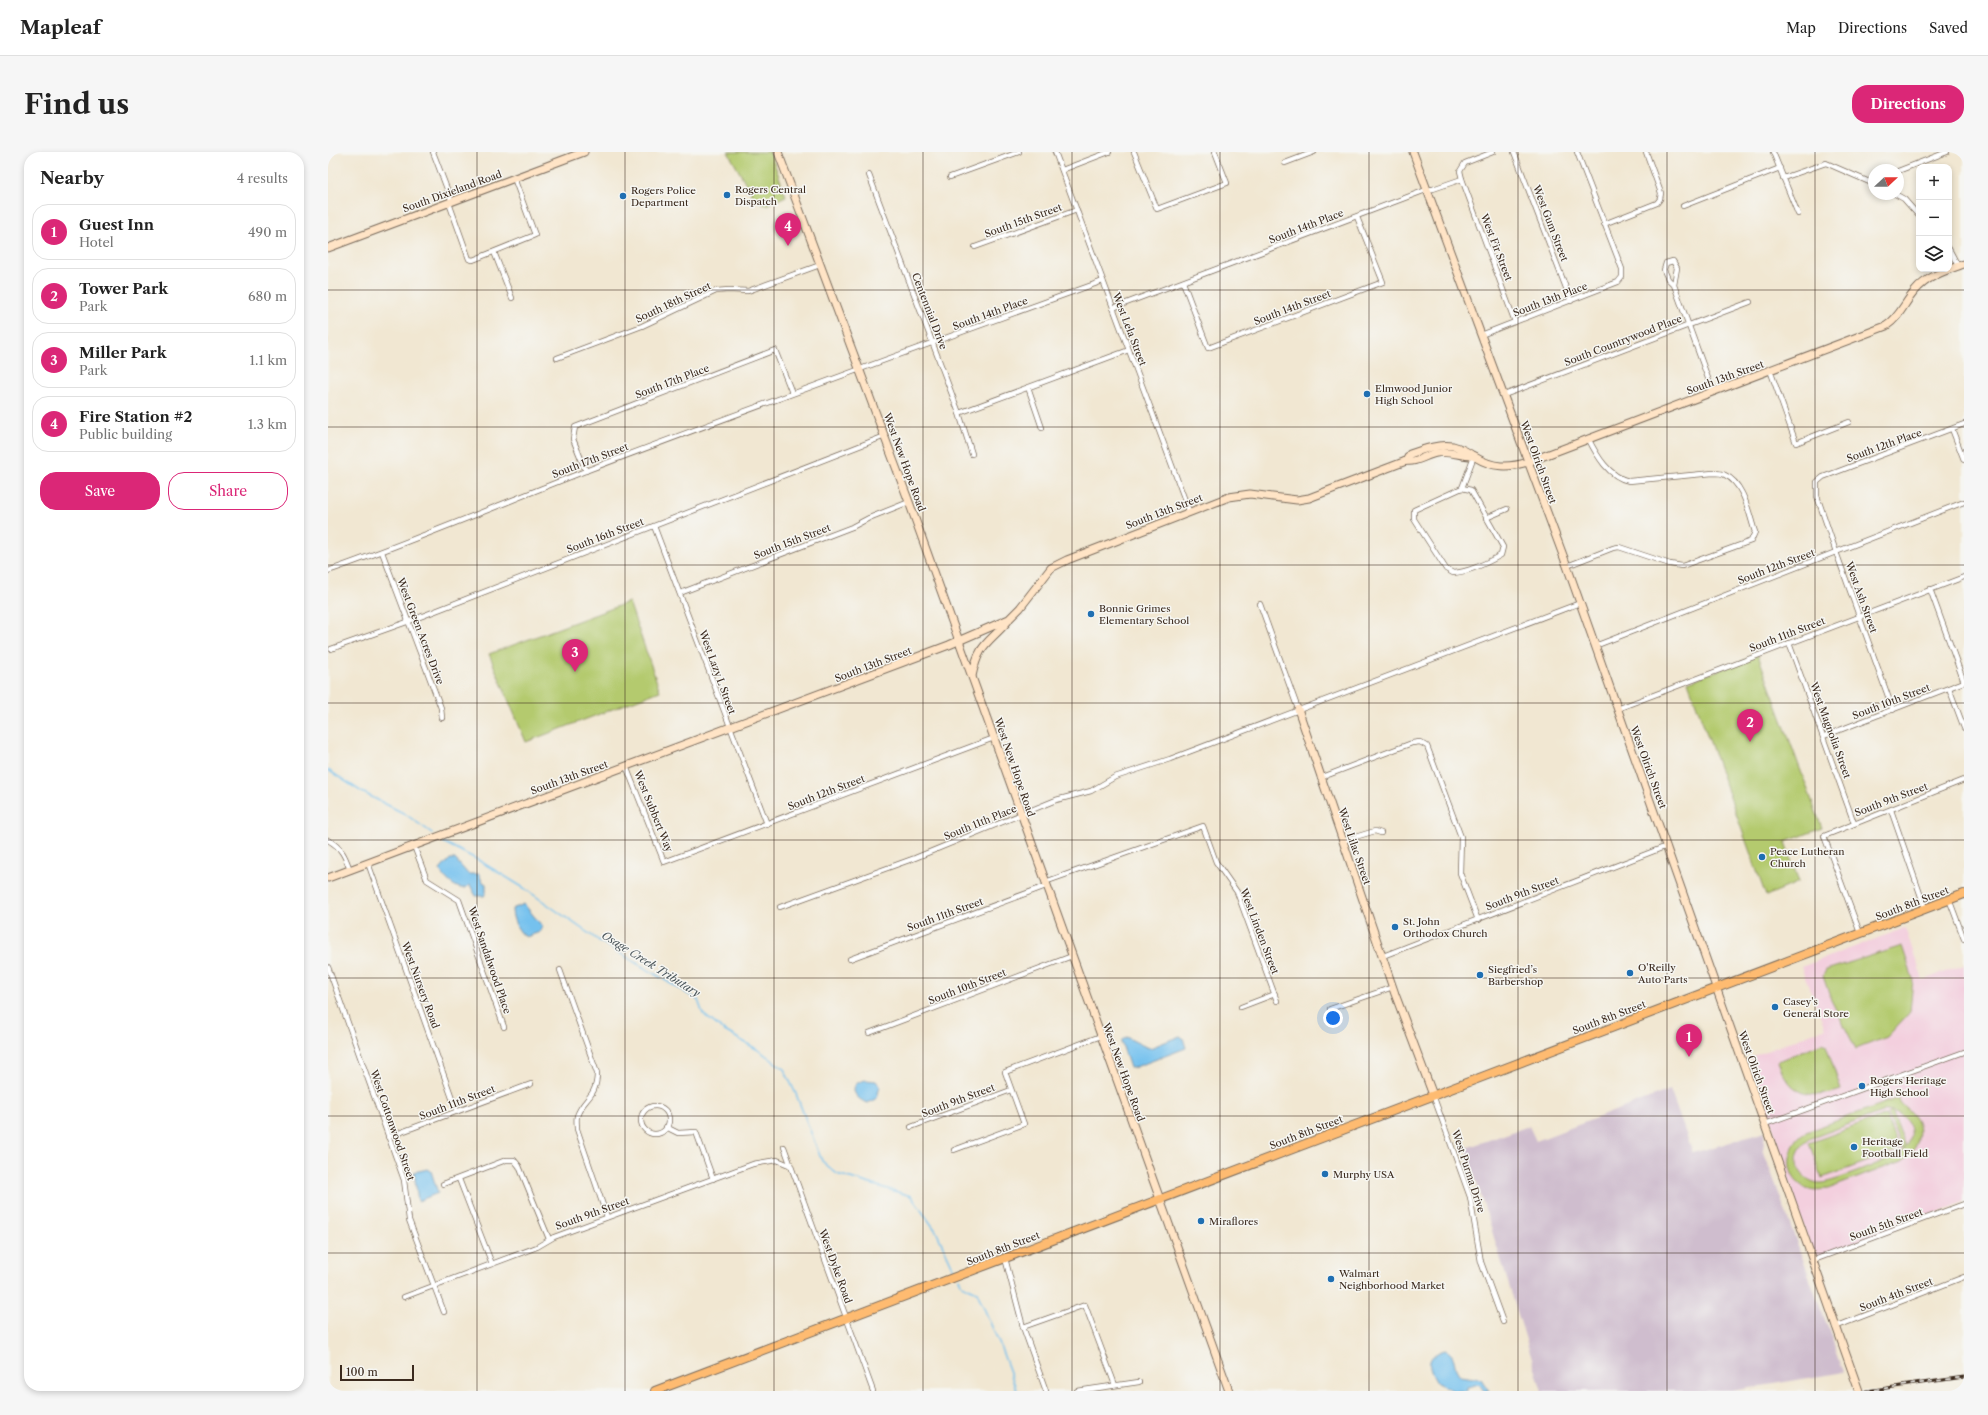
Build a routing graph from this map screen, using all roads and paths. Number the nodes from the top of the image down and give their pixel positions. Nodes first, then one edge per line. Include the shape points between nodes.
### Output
1 (432, 152) edge
2 (584, 152) edge
3 (778, 152) edge
4 (1019, 152) edge
5 (1055, 152) edge
6 (1109, 152) edge
7 (1134, 152) edge
8 (1215, 152) edge
9 (1314, 152) edge
10 (1413, 152) edge
11 (1492, 152) edge
12 (1514, 152) edge
13 (1577, 152) edge
14 (1646, 152) edge
15 (1773, 152) edge
16 (1946, 152) edge
17 (1285, 163) dead end
18 (1780, 168) junction
19 (1904, 169) edge
20 (1062, 170) junction
21 (869, 175) dead end
22 (514, 178) junction
23 (950, 178) dead end
24 (1783, 178) junction
25 (1462, 179) junction
26 (1868, 181) edge
27 (1426, 190) junction
28 (1904, 198) edge
29 (450, 202) junction
30 (1683, 206) dead end
31 (1077, 210) junction
32 (1916, 212) edge
33 (1798, 214) dead end
34 (1357, 216) junction
35 (1604, 224) junction
36 (975, 247) dead end
37 (328, 248) edge
38 (494, 252) junction
39 (1952, 253) edge
40 (820, 265) junction
41 (1961, 265) edge
42 (1103, 281) junction
43 (1183, 282) junction
44 (1674, 285) junction
45 (512, 298) dead end
46 (1571, 301) junction
47 (1750, 302) dead end
48 (1113, 308) junction
49 (1515, 322) junction
50 (1688, 324) junction
51 (1481, 335) junction
52 (933, 343) junction
53 (1129, 350) junction
54 (557, 358) dead end
55 (860, 368) junction
56 (1770, 370) junction
57 (1028, 387) junction
58 (1713, 392) junction
59 (792, 393) junction
60 (1504, 395) junction
61 (959, 413) junction
62 (1849, 422) dead end
63 (1964, 424) edge
64 (1042, 428) dead end
65 (1952, 429) junction
66 (885, 436) junction
67 (1588, 438) junction
68 (972, 454) dead end
69 (1474, 456) junction
70 (1964, 460) edge
71 (1528, 462) junction
72 (586, 471) junction
73 (1462, 488) junction
74 (1816, 489) joint
75 (909, 502) junction
76 (1964, 502) edge
77 (1507, 509) dead end
78 (1189, 511) junction
79 (1486, 518) junction
80 (654, 526) junction
81 (382, 552) junction
82 (1836, 552) junction
83 (1567, 566) junction
84 (328, 571) edge
85 (1964, 577) edge
86 (1930, 589) junction
87 (680, 593) junction
88 (1580, 603) junction
89 (1260, 604) dead end
90 (1859, 616) junction
91 (1009, 619) junction
92 (407, 622) junction
93 (959, 640) junction
94 (1789, 643) junction
95 (1595, 646) junction
96 (331, 649) dead end
97 (972, 676) junction
98 (1964, 682) edge
99 (1949, 688) junction
100 (1298, 709) junction
101 (1617, 709) junction
102 (1893, 710) junction
103 (442, 718) dead end
104 (730, 728) junction
105 (1964, 728) edge
106 (1824, 736) junction
107 (994, 738) junction
108 (626, 766) junction
109 (1320, 778) junction
110 (1964, 780) edge
111 (1890, 810) junction
112 (1022, 814) junction
113 (1854, 823) junction
114 (767, 824) junction
115 (1203, 826) joint
116 (1382, 833) dead end
117 (328, 840) edge
118 (1342, 841) junction
119 (414, 846) junction
120 (1667, 846) junction
121 (664, 862) joint
122 (368, 863) junction
123 (350, 870) junction
124 (328, 878) edge
125 (1045, 884) junction
126 (1964, 894) edge
127 (1949, 900) junction
128 (780, 907) dead end
129 (1925, 908) junction
130 (1478, 920) junction
131 (1860, 933) junction
132 (1964, 939) edge
133 (1072, 956) junction
134 (1383, 956) junction
135 (850, 959) dead end
136 (328, 967) edge
137 (560, 970) dead end
138 (1393, 987) junction
139 (1717, 987) junction
140 (1275, 994) junction
141 (1277, 1001) dead end
142 (1241, 1007) dead end
143 (1330, 1008) dead end
144 (504, 1027) dead end
145 (869, 1033) dead end
146 (1101, 1036) junction
147 (1964, 1052) edge
148 (531, 1084) dead end
149 (1011, 1090) junction
150 (1433, 1095) junction
151 (457, 1112) junction
152 (1765, 1124) junction
153 (666, 1127) junction
154 (911, 1127) dead end
155 (388, 1137) junction
156 (784, 1147) dead end
157 (954, 1150) dead end
158 (789, 1165) junction
159 (459, 1179) junction
160 (713, 1179) junction
161 (443, 1184) dead end
162 (1159, 1199) junction
163 (1964, 1204) edge
164 (607, 1217) junction
165 (549, 1239) junction
166 (1004, 1258) junction
167 (1814, 1260) junction
168 (492, 1264) junction
169 (1964, 1277) edge
170 (434, 1286) junction
171 (404, 1297) dead end
172 (444, 1312) dead end
173 (847, 1318) junction
174 (1503, 1322) dead end
175 (1023, 1327) junction
176 (1835, 1327) junction
177 (1139, 1382) dead end
178 (1115, 1385) junction
179 (655, 1391) edge
180 (873, 1391) edge
181 (1046, 1391) edge
182 (1077, 1391) edge
183 (1229, 1391) edge
184 (1859, 1391) edge

1 - 29 street
2 - 22 street, South Dixieland Road
3 - 40 street, West New Hope Road
4 - 23 street
5 - 20 street, West Lela Street
6 - 20 street
7 - 8 street via 1157,209 1226,183
9 - 17 street
10 - 27 street, West Olrich Street
11 - 25 street via 1465,163 1460,171
12 - 46 street, West Gum Street
13 - 35 street
14 - 35 street via 1661,193 1659,202
15 - 18 street
16 - 19 street
18 - 24 street
18 - 30 street
20 - 31 street, West Lela Street
21 - 52 street, Centennial Drive
22 - 29 street, South Dixieland Road
22 - 38 street via 535,235
24 - 26 street via 1826,163
24 - 33 street
25 - 27 street, South 14th Place
25 - 49 street, West Fir Street
27 - 34 street, South 14th Place
27 - 51 street, West Olrich Street
28 - 32 street
29 - 37 street, South Dixieland Road
29 - 38 street via 469,259 473,260
31 - 36 street, South 15th Street
31 - 42 street, West Lela Street
34 - 43 street, South 14th Place
34 - 43 street, South 14th Street via 1383,282 1208,348
35 - 46 street, South 13th Place via 1622,269 1622,277 1618,282
38 - 45 street
39 - 41 street
40 - 54 street, South 18th Street via 748,291 716,291 642,326
40 - 55 street, West New Hope Road
41 - 56 street, South 13th Street via 1933,276 1922,284 1901,313 1886,326
42 - 48 street, West Lela Street
42 - 52 street, South 14th Place
43 - 48 street, South 14th Place
44 - 44 street via 1677,268 1673,261 1666,263 1664,270
44 - 50 street
46 - 49 street, South 13th Place
47 - 50 street, South Countrywood Place
48 - 53 street, West Lela Street
49 - 51 street, South 13th Place
50 - 58 street
50 - 60 street, South Countrywood Place
51 - 60 street, West Olrich Street
52 - 55 street, South 14th Place
52 - 61 street, Centennial Drive
53 - 57 street
53 - 78 street, West Lela Street
55 - 59 street, South 17th Street
55 - 66 street, West New Hope Road
56 - 58 street, South 13th Street
56 - 62 street via 1796,443
57 - 61 street
57 - 64 street
58 - 67 street, South 13th Street
59 - 72 street, South 17th Street
59 - 72 street, South 17th Place via 775,350 575,427 573,439
60 - 71 street, West Olrich Street
61 - 68 street, Centennial Drive
63 - 65 street, South 12th Place
65 - 70 street
65 - 74 street, South 12th Place via 1823,477 1817,482
66 - 75 street, West New Hope Road
66 - 80 street, South 16th Street
67 - 71 street, South 13th Street
67 - 83 street via 1612,474 1620,479 1630,481 1725,474 1740,489 1755,532 1751,540 1682,566 1619,547
69 - 71 street, South 13th Street via 1497,467
69 - 73 street
69 - 78 street, South 13th Street via 1452,446 1432,446 1410,454 1406,461 1309,498 1297,500 1266,495 1239,495
71 - 83 street, West Olrich Street
72 - 81 street, South 17th Street
73 - 79 street via 1471,490
73 - 79 street via 1414,510 1414,519 1446,569 1452,573 1461,573 1501,555 1503,547
74 - 82 street, West Ash Street
75 - 87 street, South 15th Street via 852,527
75 - 93 street, West New Hope Road
76 - 82 street, South 12th Street
77 - 79 street
78 - 91 street, South 13th Street via 1051,568
80 - 87 street, West Lazy L Street
80 - 92 street, South 16th Street
81 - 84 street, South 17th Street
81 - 92 street, West Green Acres Drive
82 - 90 street, West Ash Street
82 - 95 street, South 12th Street
83 - 88 street, West Olrich Street
85 - 86 street, South 11th Street
86 - 90 street, South 11th Street
86 - 98 street
87 - 104 street, West Lazy L Street
88 - 95 street, West Olrich Street
88 - 100 street, South 11th Place
89 - 100 street, West Lilac Street
90 - 94 street, South 11th Street
90 - 102 street, West Ash Street
91 - 93 street, South 13th Street
91 - 97 street via 981,648
92 - 96 street, South 16th Street
92 - 103 street, West Green Acres Drive via 441,708
93 - 97 street, West New Hope Road
93 - 104 street, South 13th Street
94 - 101 street, South 11th Street
94 - 106 street, West Magnolia Street
95 - 101 street, West Olrich Street
97 - 107 street, West New Hope Road
98 - 99 street, South 10th Street
99 - 102 street, South 10th Street
99 - 105 street
100 - 109 street, West Lilac Street
100 - 112 street, South 11th Place via 1170,759 1115,777 1091,791 1056,800
101 - 120 street, West Olrich Street
102 - 106 street, South 10th Street
104 - 108 street, South 13th Street
104 - 114 street, West Lazy L Street
106 - 113 street, West Magnolia Street
107 - 112 street, West New Hope Road
107 - 114 street, South 12th Street
108 - 119 street, South 13th Street
108 - 121 street, West Subbert Way
109 - 118 street, West Lilac Street
109 - 130 street via 1412,743 1420,742 1427,746 1461,838 1460,873
110 - 111 street, South 9th Street
111 - 113 street, South 9th Street
111 - 129 street
112 - 125 street, West New Hope Road
112 - 128 street, South 11th Place via 915,858
113 - 131 street, South 9th Street via 1824,836
114 - 121 street, South 12th Street
115 - 125 street, South 11th Street
115 - 140 street, West Linden Street via 1216,862 1237,892
116 - 118 street via 1375,831
117 - 123 street via 343,852
118 - 134 street, West Lilac Street
119 - 122 street, South 13th Street
119 - 144 street, West Sandalwood Place via 427,880 459,900
120 - 130 street, South 9th Street
120 - 139 street, West Olrich Street
122 - 123 street, South 13th Street
122 - 151 street, West Nursery Road
123 - 124 street, South 13th Street
125 - 133 street, West New Hope Road
125 - 135 street, South 11th Street
126 - 127 main road, South 8th Street
127 - 129 main road, South 8th Street
127 - 132 street
129 - 131 main road, South 8th Street
130 - 134 street, South 9th Street
131 - 139 main road, South 8th Street
133 - 145 street, South 10th Street
133 - 146 street, West New Hope Road
134 - 138 street, West Lilac Street
136 - 155 street, West Cottonwood Street
137 - 164 street via 597,1073 594,1094 577,1116 577,1129
138 - 143 street
138 - 150 street, West Lilac Street
139 - 150 main road, South 8th Street
139 - 152 street, West Olrich Street
140 - 141 street, West Linden Street
140 - 142 street
146 - 149 street, South 9th Street via 1005,1072
146 - 162 street, West New Hope Road
147 - 152 street
148 - 151 street, South 11th Street
149 - 154 street, South 9th Street
149 - 157 street via 1024,1124
150 - 162 main road, South 8th Street
150 - 174 street, West Purma Drive via 1470,1197 1481,1262
151 - 155 street, South 11th Street
152 - 167 street, West Olrich Street
153 - 153 street via 667,1115 662,1109 653,1106 642,1114 641,1123 648,1132 657,1134
153 - 160 street via 678,1133 696,1132
155 - 170 street, West Cottonwood Street via 405,1185 409,1220
156 - 158 street, West Dyke Road
158 - 160 street, South 9th Street via 777,1160 761,1162
158 - 173 street, West Dyke Road
159 - 161 street
159 - 165 street via 506,1160 514,1160 519,1166
159 - 168 street
160 - 164 street, South 9th Street
162 - 166 main road, South 8th Street
162 - 183 street, West New Hope Road
163 - 167 street, South 5th Street
164 - 165 street, South 9th Street
165 - 168 street, South 9th Street via 537,1247
166 - 173 main road, South 8th Street
166 - 175 street
167 - 176 street, West Olrich Street
168 - 170 street, South 9th Street
169 - 176 street, South 4th Street
170 - 171 street, South 9th Street
170 - 172 street, West Cottonwood Street
173 - 179 main road, South 8th Street
173 - 180 street, West Dyke Road
175 - 178 street via 1085,1305
175 - 181 street
176 - 184 street, West Olrich Street
177 - 178 street
178 - 182 street

